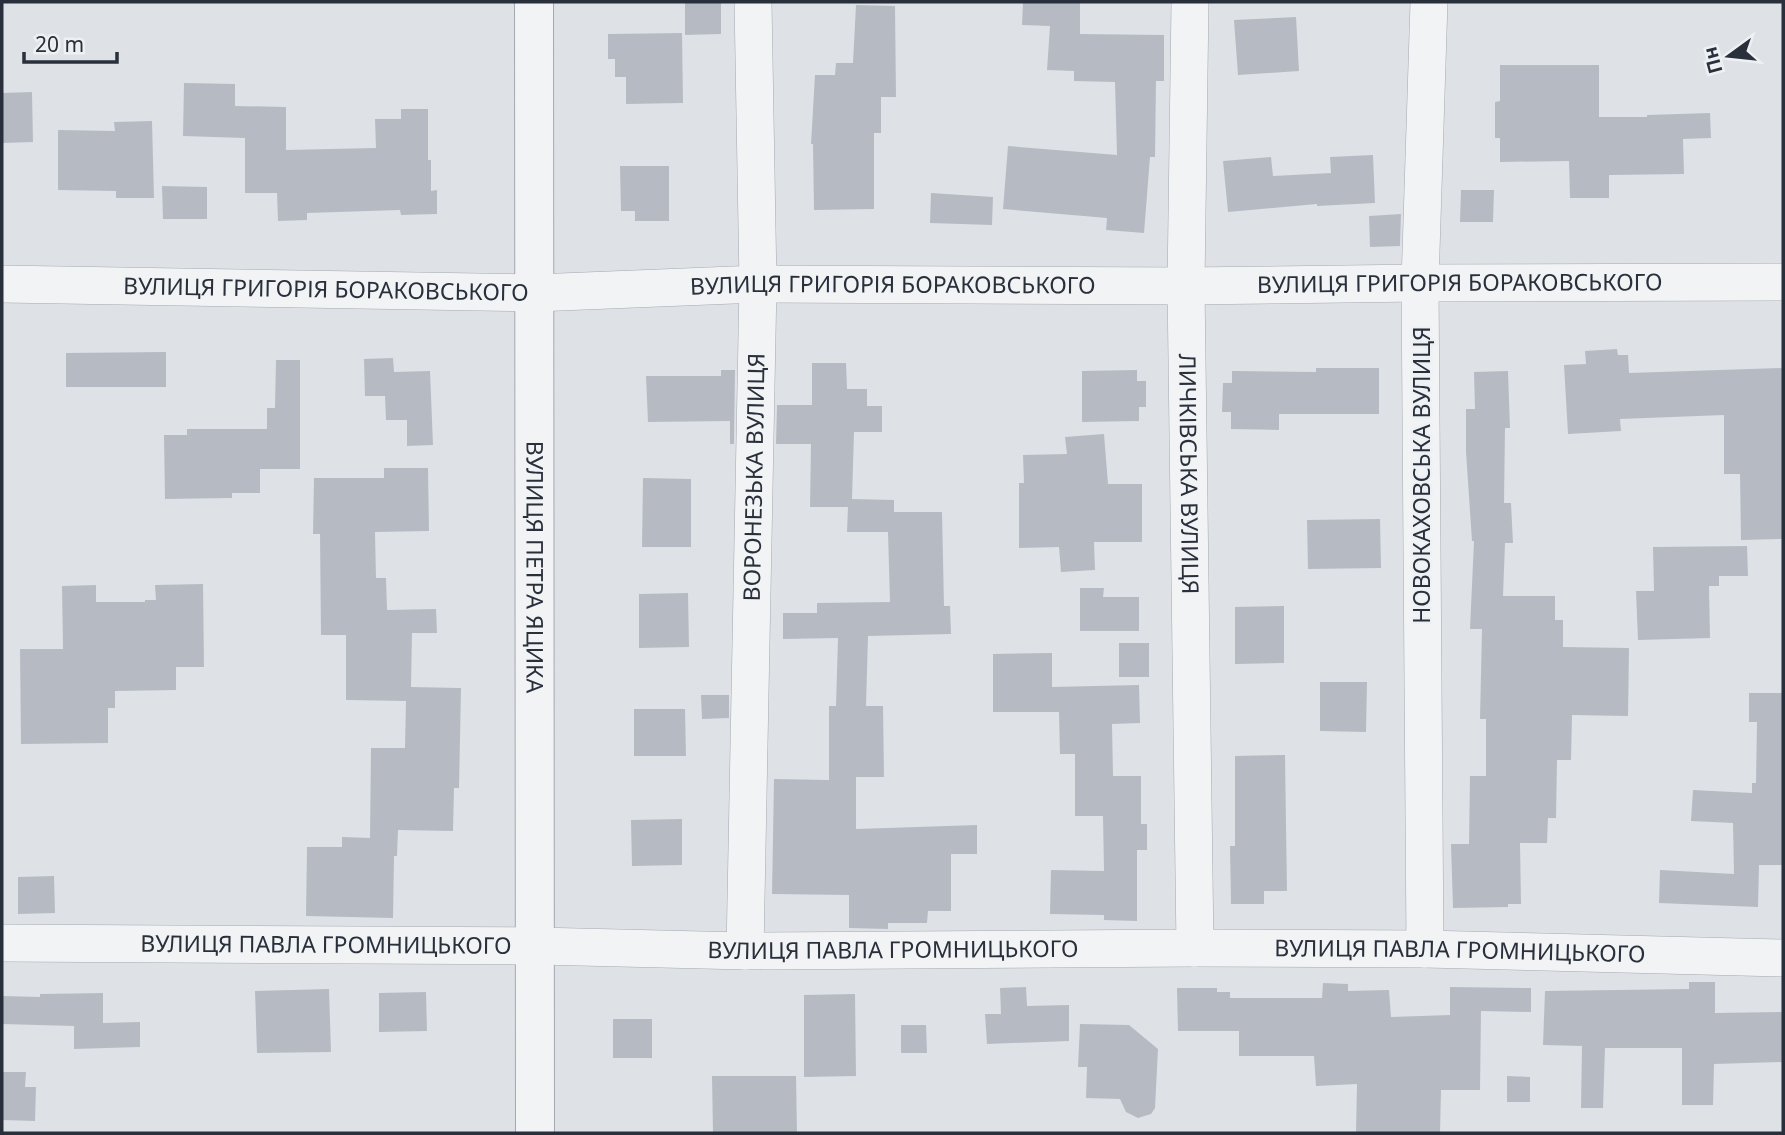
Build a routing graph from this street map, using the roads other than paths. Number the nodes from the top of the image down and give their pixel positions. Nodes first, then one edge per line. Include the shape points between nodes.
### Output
1 (534, 2) edge
2 (753, 2) edge
3 (1190, 2) edge
4 (1429, 2) edge
5 (1783, 282) edge
6 (1420, 283) junction
7 (2, 284) edge
8 (758, 285) junction
9 (1186, 286) junction
10 (535, 293) junction
11 (2, 943) edge
12 (537, 946) junction
13 (1195, 948) junction
14 (1425, 949) junction
15 (745, 951) junction
16 (1783, 958) edge
17 (535, 1133) edge

1 - 10 street, ВУЛИЦЯ ПЕТРА ЯЦИКА
2 - 8 street, ВОРОНЕЗЬКА ВУЛИЦЯ
3 - 9 street, ЛИЧКІВСЬКА ВУЛИЦЯ
4 - 6 street, НОВОКАХОВСЬКА ВУЛИЦЯ
5 - 6 street, ВУЛИЦЯ ГРИГОРІЯ БОРАКОВСЬКОГО
6 - 9 street, ВУЛИЦЯ ГРИГОРІЯ БОРАКОВСЬКОГО
6 - 14 street, НОВОКАХОВСЬКА ВУЛИЦЯ
7 - 10 street, ВУЛИЦЯ ГРИГОРІЯ БОРАКОВСЬКОГО
8 - 9 street, ВУЛИЦЯ ГРИГОРІЯ БОРАКОВСЬКОГО
8 - 10 street, ВУЛИЦЯ ГРИГОРІЯ БОРАКОВСЬКОГО
8 - 15 street, ВОРОНЕЗЬКА ВУЛИЦЯ
9 - 13 street, ЛИЧКІВСЬКА ВУЛИЦЯ
10 - 12 street, ВУЛИЦЯ ПЕТРА ЯЦИКА
11 - 12 street, ВУЛИЦЯ ПАВЛА ГРОМНИЦЬКОГО
12 - 15 street, ВУЛИЦЯ ПАВЛА ГРОМНИЦЬКОГО
12 - 17 street, ВУЛИЦЯ ПЕТРА ЯЦИКА
13 - 14 street, ВУЛИЦЯ ПАВЛА ГРОМНИЦЬКОГО
13 - 15 street, ВУЛИЦЯ ПАВЛА ГРОМНИЦЬКОГО
14 - 16 street, ВУЛИЦЯ ПАВЛА ГРОМНИЦЬКОГО

